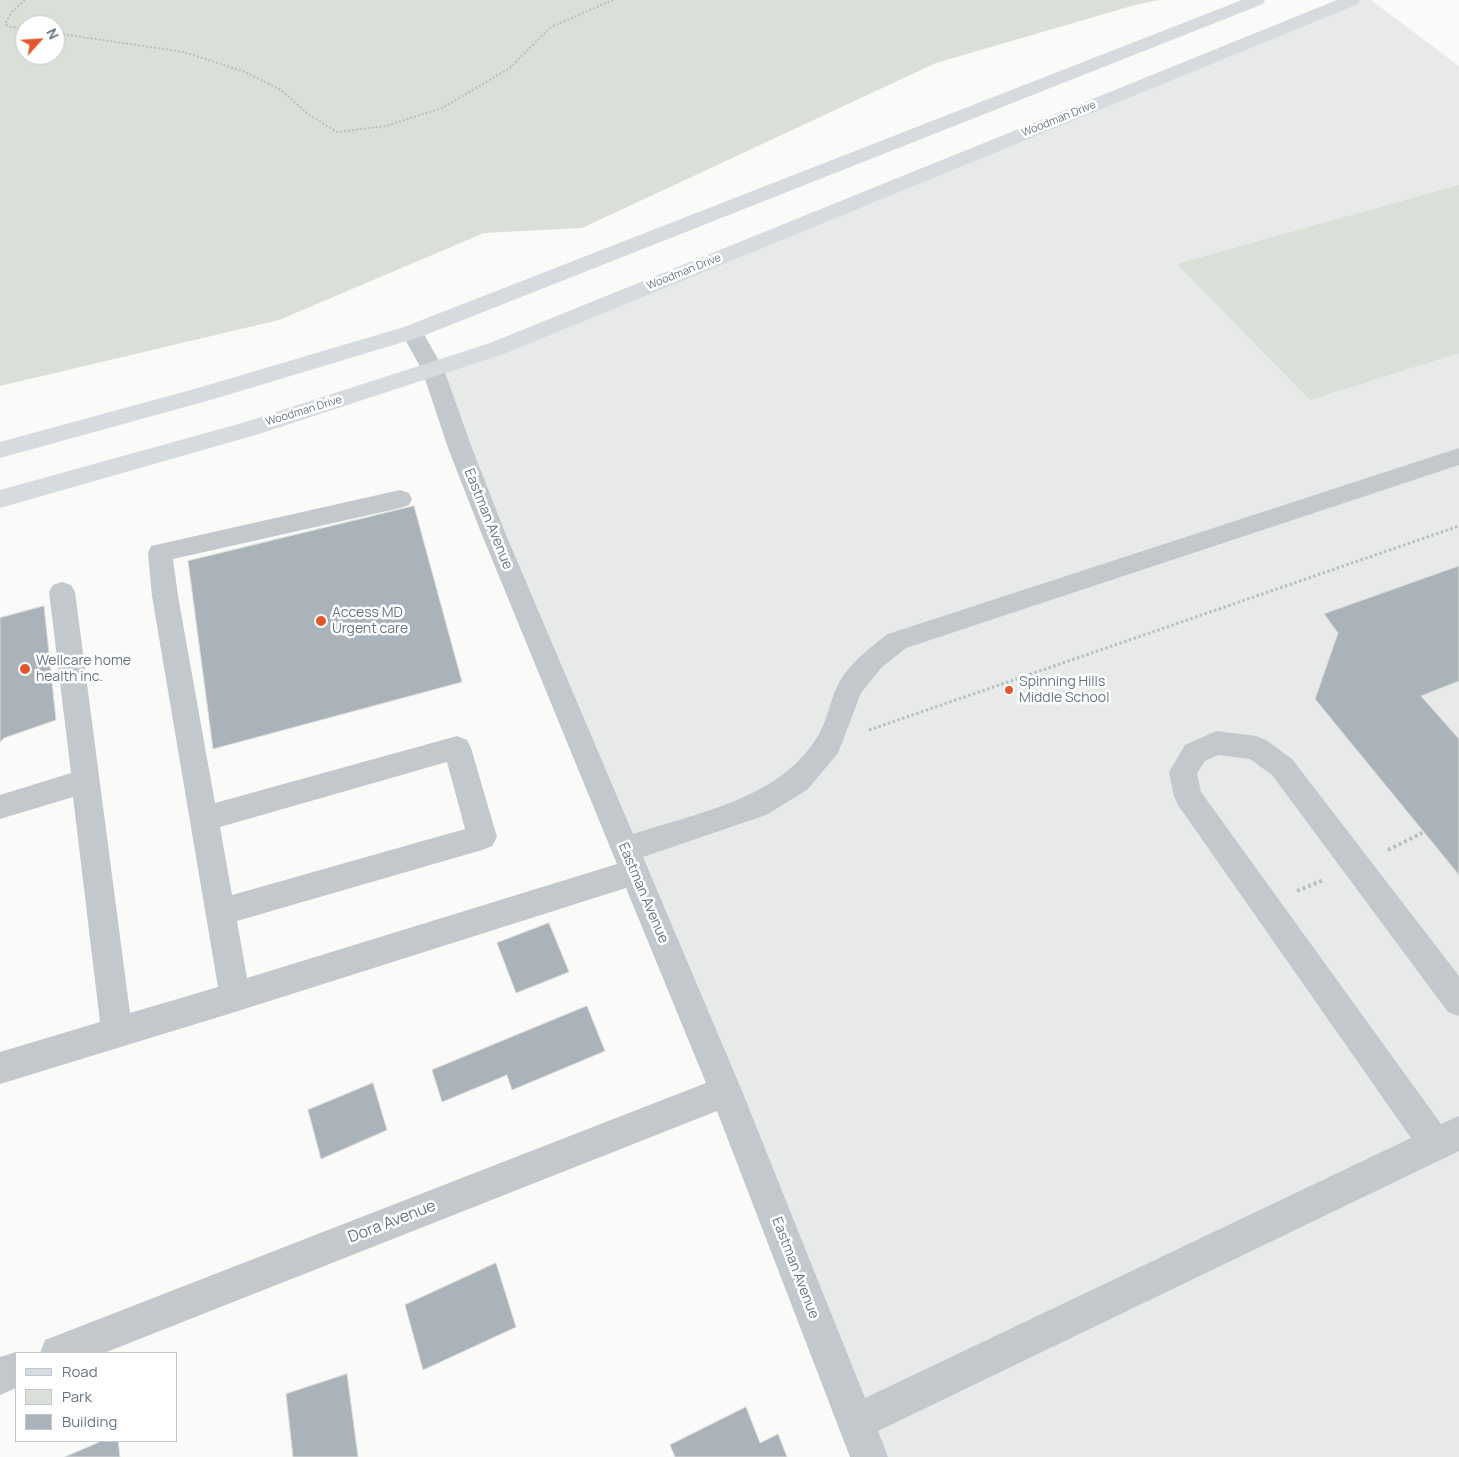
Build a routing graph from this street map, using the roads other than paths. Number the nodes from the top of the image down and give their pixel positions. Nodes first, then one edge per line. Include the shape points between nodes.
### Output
1 (1257, 0) edge
2 (1352, 0) edge
3 (412, 332) junction
4 (433, 370) junction
5 (0, 450) edge
6 (1459, 456) edge
7 (0, 499) edge
8 (400, 499) dead end
9 (62, 592) dead end
10 (85, 781) junction
11 (0, 807) edge
12 (204, 819) junction
13 (630, 861) junction
14 (221, 912) junction
15 (235, 997) junction
16 (1459, 1001) edge
17 (117, 1033) junction
18 (0, 1068) edge
19 (726, 1091) junction
20 (1447, 1139) edge
21 (61, 1352) edge
22 (15, 1370) edge
23 (0, 1376) edge
24 (855, 1422) junction
25 (868, 1457) edge

1 - 3 main road
2 - 4 main road, Woodman Drive via 498,348
3 - 4 street, Eastman Avenue
3 - 5 main road
4 - 7 main road, Woodman Drive via 165,454
4 - 13 street, Eastman Avenue via 492,530
6 - 13 street via 897,641 872,661 850,688 828,745 797,781 756,806
8 - 12 street via 160,553
9 - 10 street
10 - 11 street
10 - 17 street
12 - 14 street
12 - 14 street via 457,748 482,837
13 - 15 street
13 - 19 street, Eastman Avenue
14 - 15 street
15 - 17 street
16 - 20 street via 1282,767 1256,748 1216,743 1195,753 1183,772 1188,796
17 - 18 street
19 - 21 street, Dora Avenue via 552,1162
19 - 24 street, Eastman Avenue
20 - 24 street
22 - 23 street
24 - 25 street, Eastman Avenue

